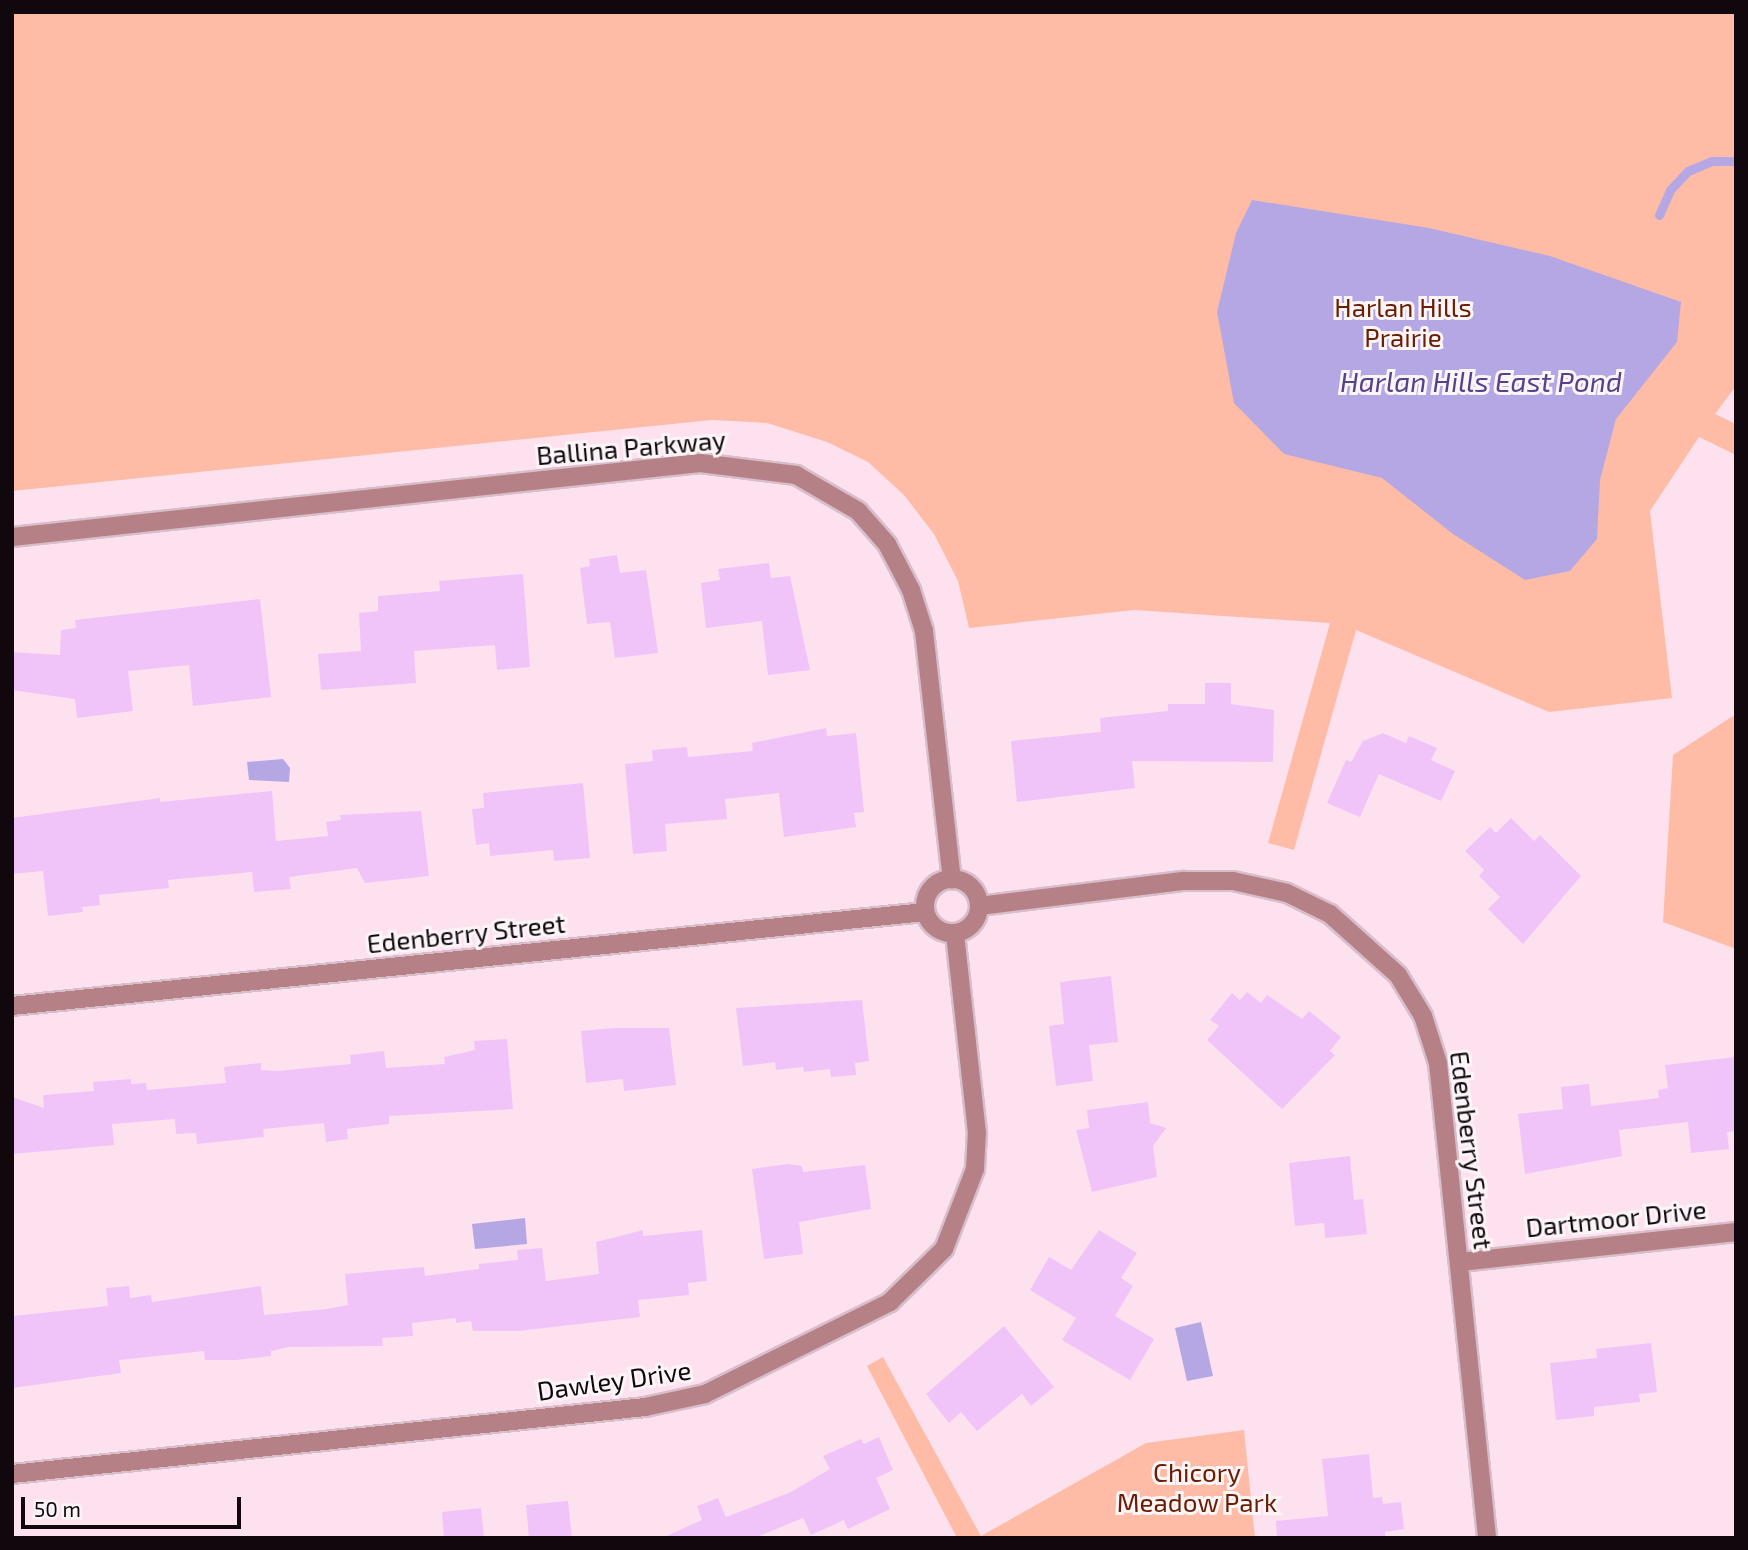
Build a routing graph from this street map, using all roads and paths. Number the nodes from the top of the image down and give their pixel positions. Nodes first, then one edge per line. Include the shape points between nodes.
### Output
1 (12, 537) edge
2 (952, 879) junction
3 (979, 906) junction
4 (926, 912) junction
5 (955, 933) junction
6 (12, 1006) edge
7 (1736, 1232) edge
8 (1460, 1262) junction
9 (12, 1474) edge
10 (1487, 1538) edge

1 - 2 street, Ballina Parkway via 700,463 771,468 796,475 858,511 887,544 911,590 924,631
2 - 3 street via 968,884
2 - 4 street via 931,889
3 - 5 street via 970,927
3 - 8 street, Edenberry Street via 1184,881 1233,881 1287,893 1330,914 1398,975 1423,1016 1438,1063
4 - 5 street via 939,931
4 - 6 street, Edenberry Street
5 - 9 street, Dawley Drive via 977,1133 975,1169 944,1249 890,1302 729,1385 645,1407
7 - 8 street, Dartmoor Drive
8 - 10 street, Edenberry Street

